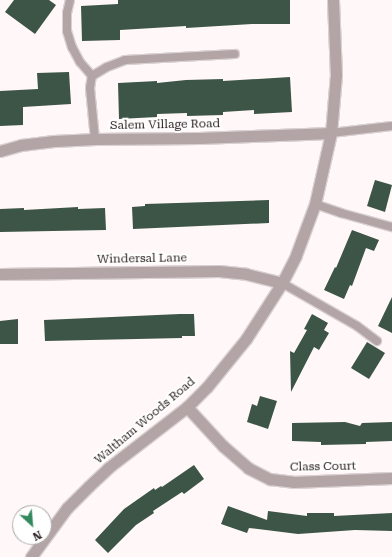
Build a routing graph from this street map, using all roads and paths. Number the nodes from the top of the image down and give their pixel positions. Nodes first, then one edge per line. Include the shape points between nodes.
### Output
1 (70, 0) edge
2 (333, 0) edge
3 (235, 54) dead end
4 (92, 76) junction
5 (392, 126) edge
6 (330, 133) junction
7 (95, 138) junction
8 (0, 151) edge
9 (315, 204) junction
10 (392, 227) edge
11 (0, 274) edge
12 (282, 283) junction
13 (377, 341) dead end
14 (187, 407) junction
15 (392, 478) edge
16 (31, 557) edge

1 - 4 lane via 67,31 80,62
2 - 6 street, Waltham Woods Road via 336,75
3 - 4 lane via 125,60 107,66
4 - 7 lane via 90,88
5 - 6 lane
6 - 7 street, Salem Village Road via 199,138
6 - 9 street, Waltham Woods Road
7 - 8 street, Salem Village Road via 54,141
9 - 10 lane
9 - 12 street, Waltham Woods Road via 299,250
11 - 12 street, Windersal Lane via 219,271 246,274
12 - 13 lane via 357,326
12 - 14 street, Waltham Woods Road via 246,339
14 - 15 street, Class Court via 243,464 270,479 293,482
14 - 16 street, Waltham Woods Road via 108,468 89,486 67,508

